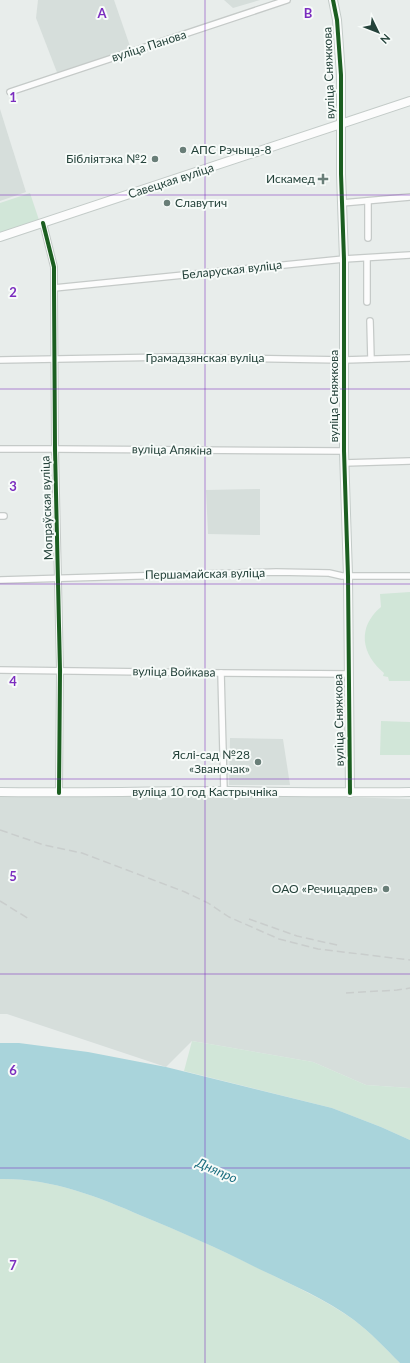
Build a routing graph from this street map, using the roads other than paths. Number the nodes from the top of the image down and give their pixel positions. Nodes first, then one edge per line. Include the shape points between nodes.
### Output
1 (287, 0) edge
2 (333, 0) edge
3 (10, 92) dead end
4 (410, 101) edge
5 (341, 124) junction
6 (410, 197) edge
7 (368, 201) junction
8 (342, 203) junction
9 (43, 223) junction
10 (0, 237) edge
11 (368, 238) dead end
12 (410, 255) edge
13 (367, 258) junction
14 (344, 259) junction
15 (54, 288) junction
16 (367, 302) dead end
17 (370, 321) dead end
18 (410, 358) edge
19 (55, 359) junction
20 (370, 359) junction
21 (0, 360) edge
22 (344, 360) junction
23 (0, 449) edge
24 (55, 449) junction
25 (344, 451) junction
26 (410, 461) edge
27 (344, 463) junction
28 (348, 576) junction
29 (410, 576) edge
30 (59, 578) junction
31 (0, 580) edge
32 (0, 670) edge
33 (60, 670) junction
34 (221, 673) junction
35 (349, 674) junction
36 (224, 791) junction
37 (0, 792) edge
38 (410, 792) edge
39 (59, 793) junction
40 (350, 793) junction

1 - 3 street, вуліца Панова
2 - 5 street, вуліца Сняжкова via 340,53
4 - 5 street, Савецкая вуліца
5 - 8 street, вуліца Сняжкова
5 - 9 street, Савецкая вуліца
6 - 7 street
7 - 8 street
7 - 11 street
8 - 14 street, вуліца Сняжкова
9 - 10 street, Савецкая вуліца
9 - 15 street, Мопраўская вуліца via 54,267
12 - 13 street, Беларуская вуліца
13 - 14 street, Беларуская вуліца
13 - 16 street
14 - 15 street, Беларуская вуліца
14 - 22 street, вуліца Сняжкова
15 - 19 street, Мопраўская вуліца
17 - 20 street
18 - 20 street, Грамадзянская вуліца
19 - 21 street, Грамадзянская вуліца
19 - 22 street, Грамадзянская вуліца via 171,357
19 - 24 street, Мопраўская вуліца
20 - 22 street, Грамадзянская вуліца
22 - 25 street, вуліца Сняжкова
23 - 24 street, вуліца Апякіна
24 - 25 street, вуліца Апякіна
24 - 30 street, Мопраўская вуліца
25 - 27 street, вуліца Сняжкова
26 - 27 street
27 - 28 street, вуліца Сняжкова
28 - 29 street, Першамайская вуліца
28 - 30 street, Першамайская вуліца via 276,572
28 - 35 street, вуліца Сняжкова
30 - 31 street, Першамайская вуліца
30 - 33 street, Мопраўская вуліца
32 - 33 street, вуліца Войкава
33 - 34 street, вуліца Войкава
33 - 39 street, Мопраўская вуліца
34 - 35 street, вуліца Войкава
34 - 36 street
35 - 40 street, вуліца Сняжкова
36 - 39 street, вуліца 10 год Кастрычніка
36 - 40 street, вуліца 10 год Кастрычніка
37 - 39 street, вуліца 10 год Кастрычніка
38 - 40 street, вуліца 10 год Кастрычніка

